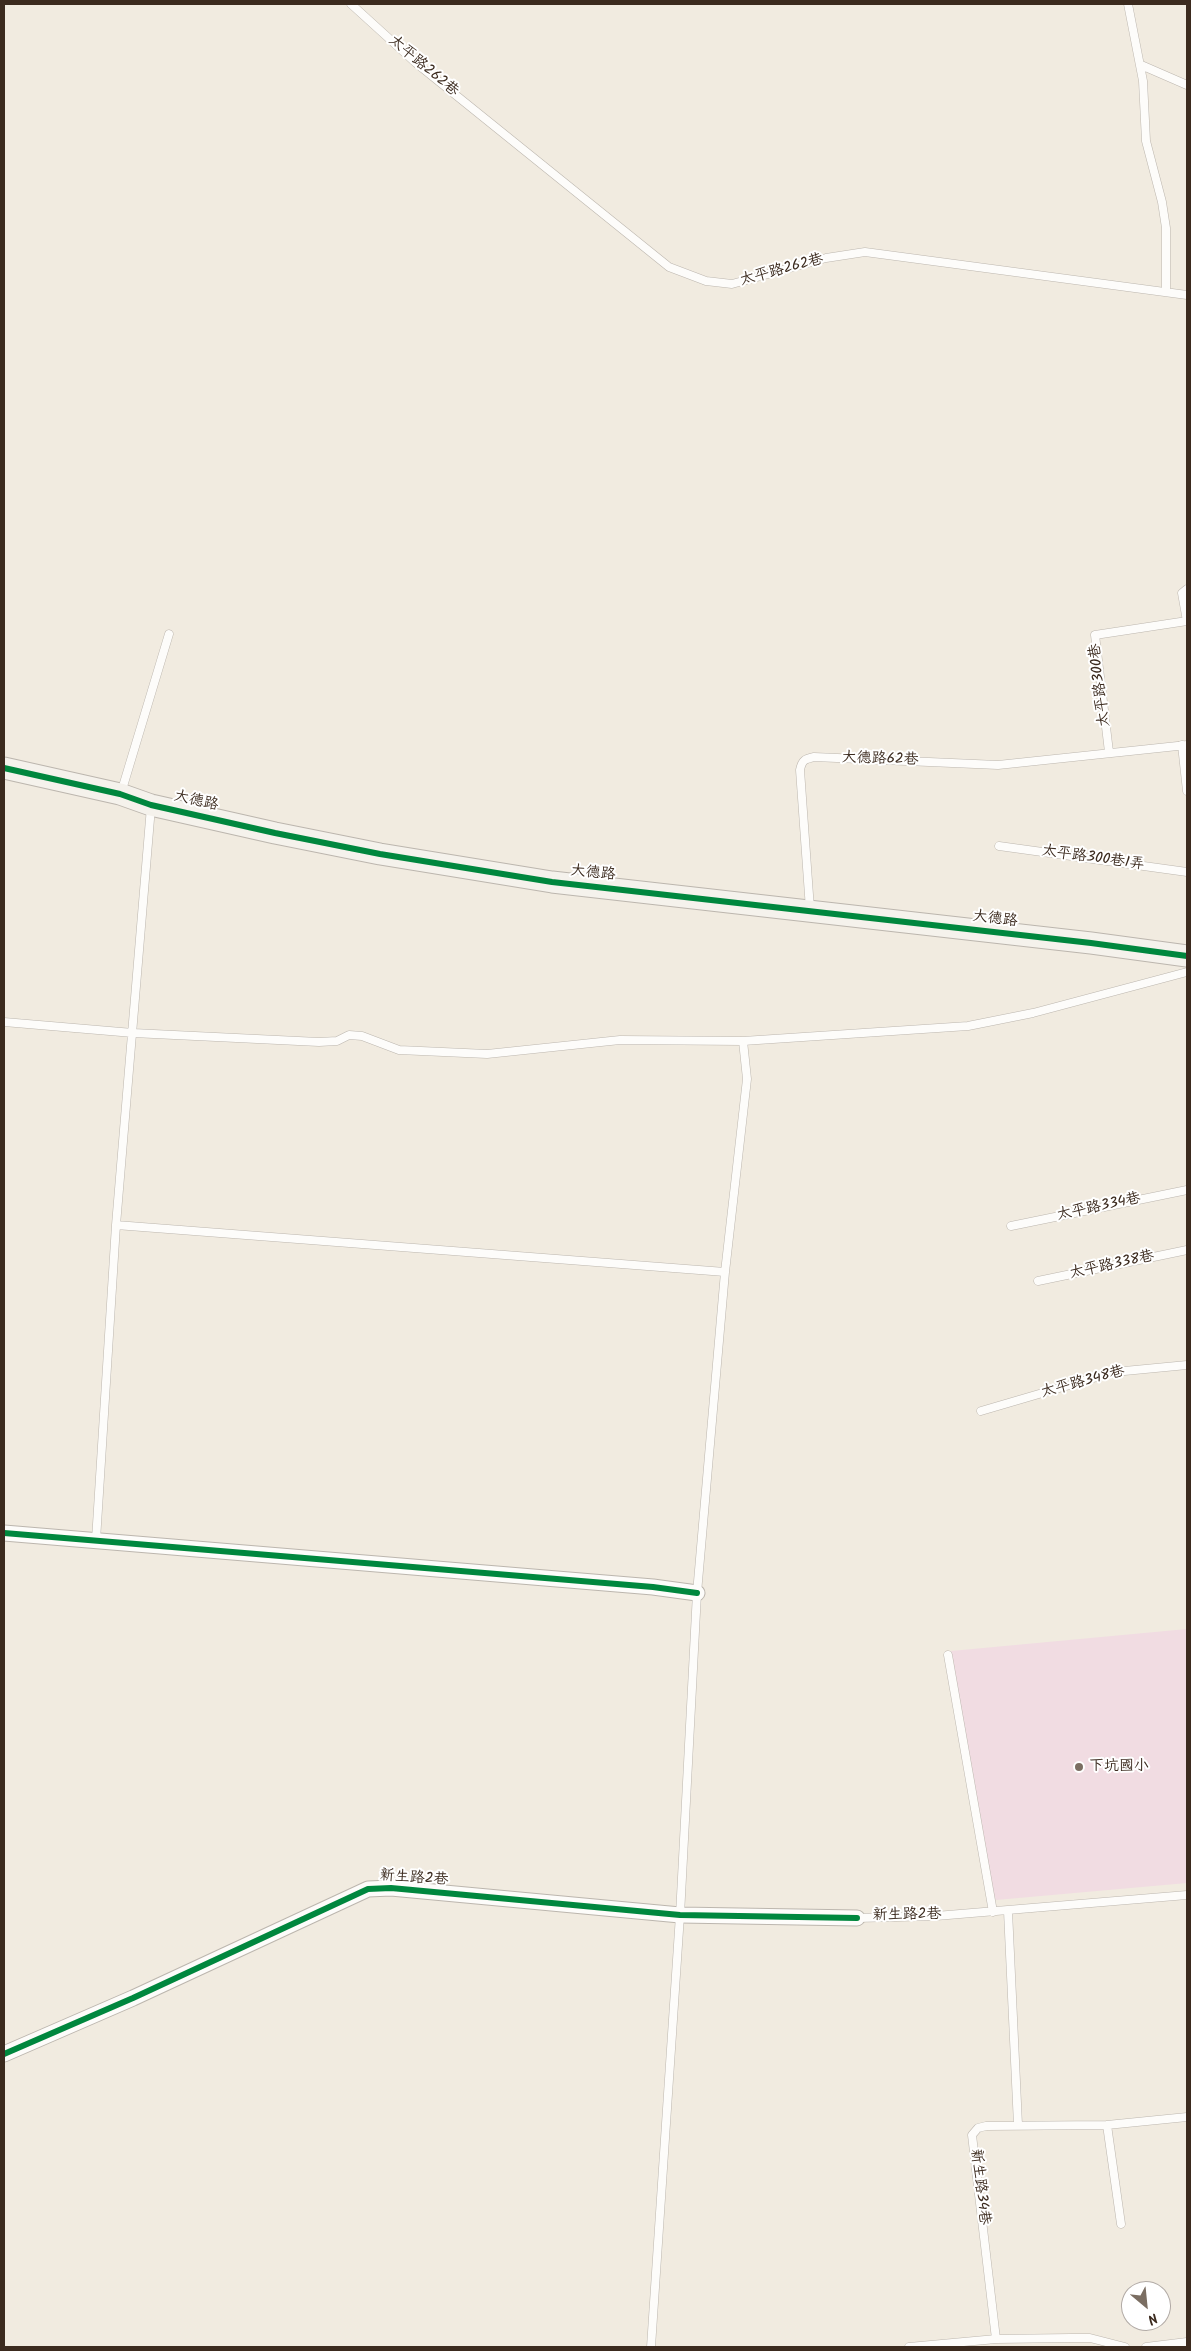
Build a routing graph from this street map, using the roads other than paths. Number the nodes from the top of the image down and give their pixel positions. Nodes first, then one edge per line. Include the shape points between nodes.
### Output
1 (351, 4) edge
2 (1128, 4) edge
3 (1140, 65) junction
4 (1187, 84) edge
5 (1166, 292) junction
6 (1187, 295) edge
7 (1185, 591) edge
8 (168, 634) dead end
9 (1185, 745) edge
10 (1109, 752) junction
11 (4, 768) edge
12 (1187, 791) edge
13 (120, 794) junction
14 (151, 805) junction
15 (999, 846) dead end
16 (1187, 872) edge
17 (810, 911) junction
18 (1187, 956) edge
19 (1187, 972) edge
20 (4, 1022) edge
21 (133, 1033) junction
22 (743, 1041) junction
23 (1187, 1190) edge
24 (116, 1225) junction
25 (1011, 1226) dead end
26 (1187, 1250) edge
27 (724, 1272) junction
28 (1038, 1282) dead end
29 (1187, 1364) edge
30 (981, 1411) dead end
31 (4, 1533) edge
32 (96, 1540) junction
33 (697, 1593) junction
34 (948, 1655) dead end
35 (1187, 1896) edge
36 (1008, 1911) junction
37 (993, 1912) junction
38 (680, 1915) junction
39 (857, 1918) joint
40 (4, 2054) edge
41 (1187, 2117) edge
42 (1018, 2125) junction
43 (1107, 2126) junction
44 (1121, 2224) dead end
45 (996, 2339) junction
46 (1187, 2342) edge
47 (652, 2347) edge
48 (909, 2347) edge
49 (1125, 2347) edge
50 (1146, 2347) edge

1 - 5 lane, 太平路262巷 via 416,63 669,267 706,281 732,284 826,258 865,252
2 - 3 lane
3 - 4 lane
3 - 5 lane via 1146,141 1166,228
5 - 6 lane, 太平路262巷
7 - 10 lane, 太平路300巷 via 1187,621 1095,635
8 - 13 lane
9 - 10 lane
9 - 12 lane
10 - 17 lane, 大德路62巷 via 998,765 806,758 800,770
11 - 13 street, 大德路
13 - 14 street, 大德路
14 - 17 street, 大德路 via 370,852 552,882
14 - 21 lane
15 - 16 lane, 太平路300巷1弄
17 - 18 street, 大德路
19 - 22 lane via 1033,1013 968,1026
20 - 21 lane
21 - 22 lane via 319,1042 337,1041 349,1035 362,1036 399,1050 487,1054 620,1040
21 - 24 lane
22 - 27 lane via 747,1079
23 - 25 lane, 太平路334巷
24 - 27 lane
24 - 32 lane
26 - 28 lane, 太平路338巷
27 - 33 lane
29 - 30 lane, 太平路348巷 via 1114,1372
31 - 32 street
32 - 33 street
33 - 38 lane
34 - 37 lane
35 - 36 lane, 新生路2巷
36 - 37 lane, 新生路2巷
36 - 42 lane
37 - 39 lane, 新生路2巷
38 - 39 street, 新生路2巷
38 - 40 street, 新生路2巷 via 391,1888 368,1889
38 - 47 lane
41 - 43 lane, 新生路34巷
42 - 43 lane, 新生路34巷
42 - 45 lane, 新生路34巷 via 986,2126 978,2128 972,2135
43 - 44 lane
45 - 48 lane
45 - 49 lane via 1090,2338
46 - 50 lane

